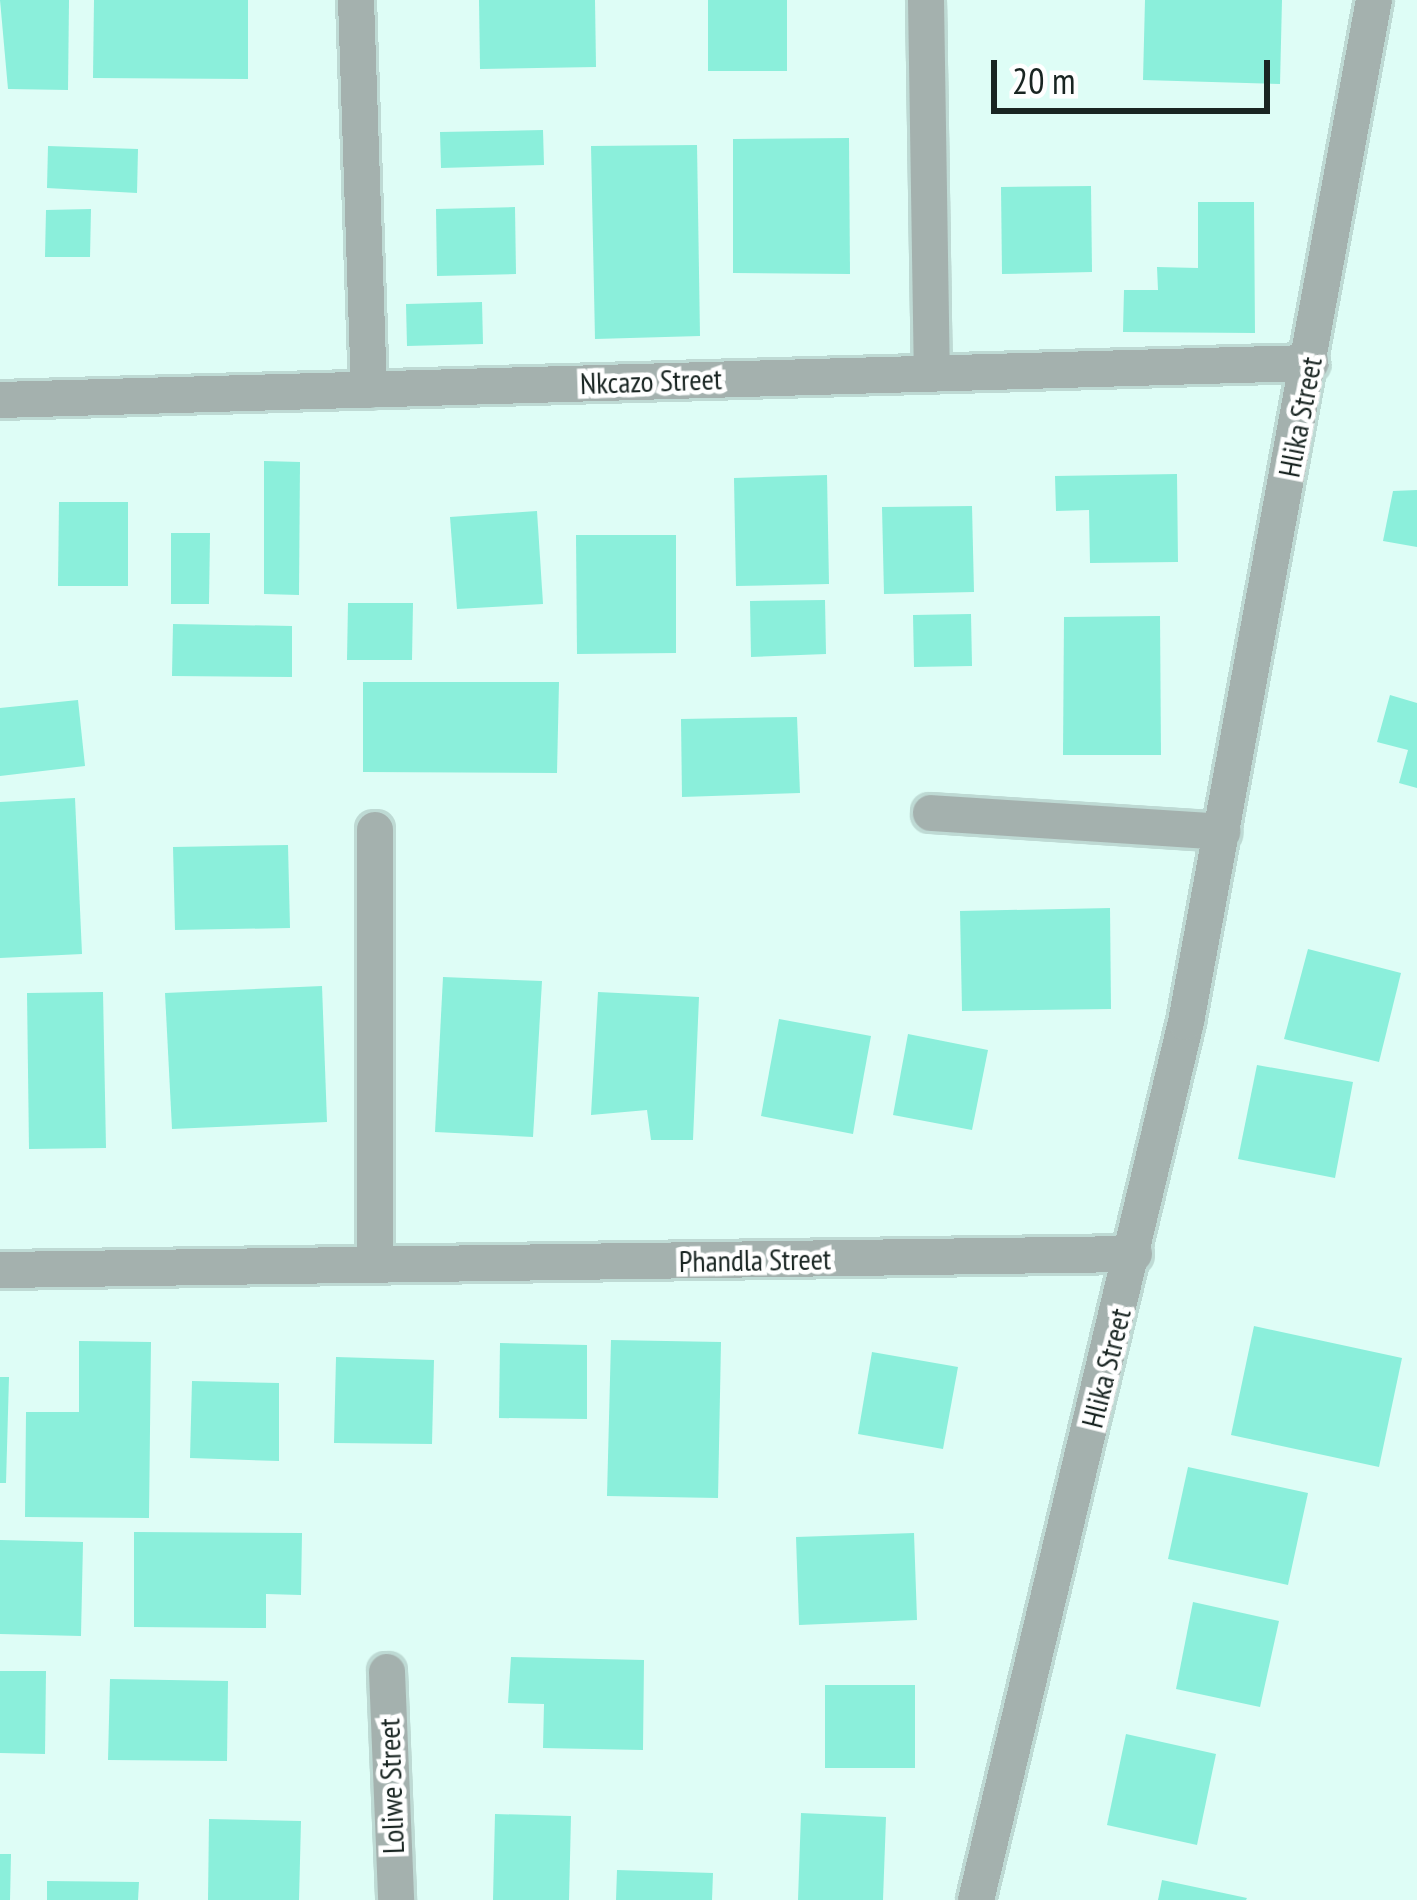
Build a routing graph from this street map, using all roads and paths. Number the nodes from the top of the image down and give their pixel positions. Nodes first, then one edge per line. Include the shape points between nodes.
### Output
1 (356, 0) edge
2 (926, 0) edge
3 (1374, 0) edge
4 (1310, 363) junction
5 (932, 373) junction
6 (369, 389) junction
7 (0, 400) edge
8 (931, 813) dead end
9 (375, 830) dead end
10 (1222, 832) junction
11 (1134, 1254) junction
12 (375, 1265) junction
13 (0, 1270) edge
14 (387, 1672) dead end
15 (396, 1900) edge
16 (976, 1900) edge

1 - 6 street
2 - 5 street
3 - 4 street, Hlika Street
4 - 5 street, Nkcazo Street
4 - 10 street, Hlika Street
5 - 6 street, Nkcazo Street
6 - 7 street, Nkcazo Street
8 - 10 street
9 - 12 street
10 - 11 street, Hlika Street
11 - 12 street, Phandla Street
11 - 16 street, Hlika Street
12 - 13 street, Phandla Street
14 - 15 street, Loliwe Street

